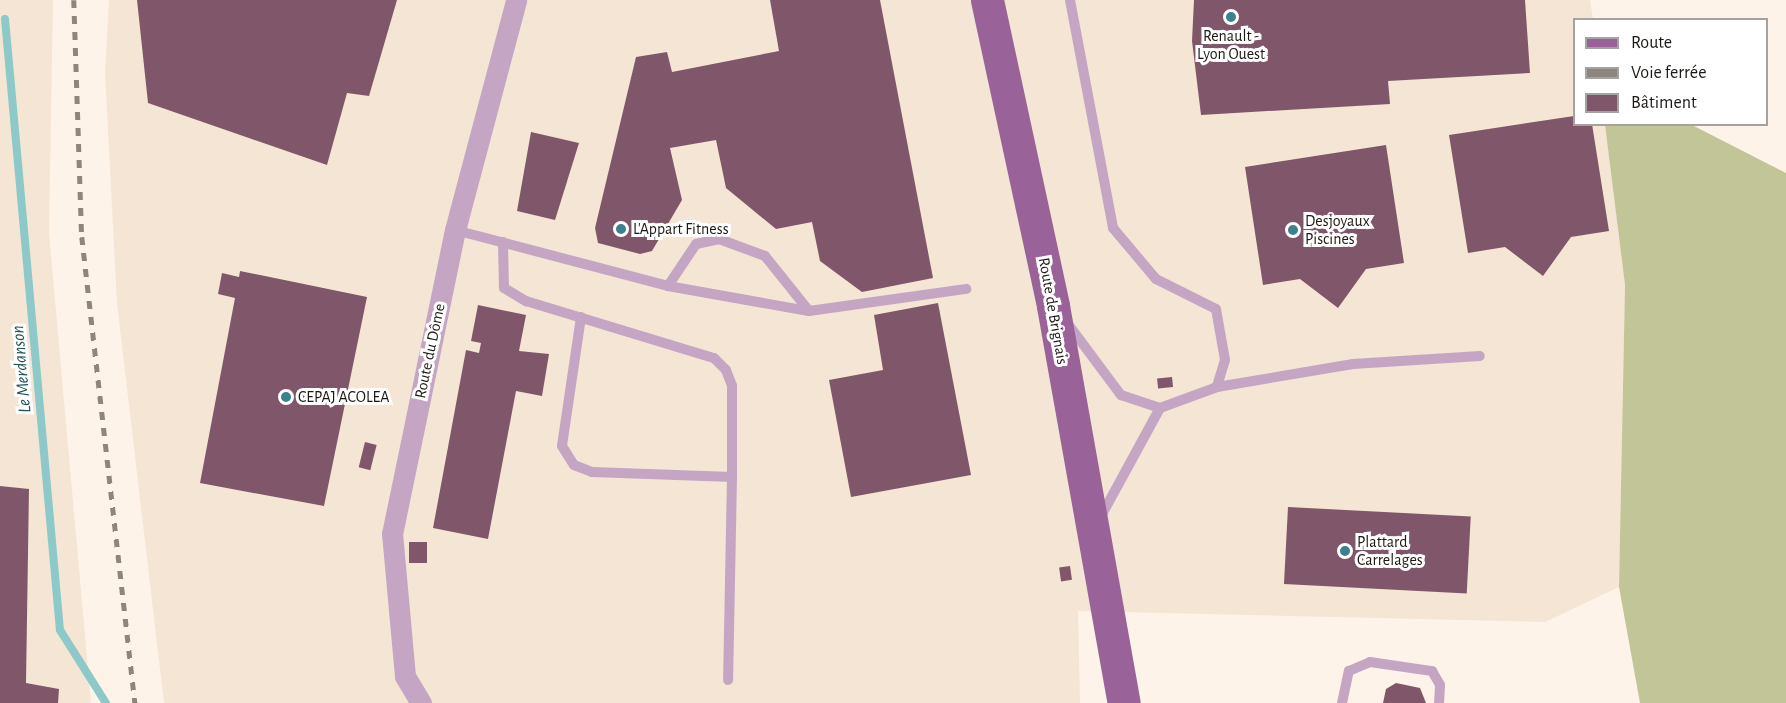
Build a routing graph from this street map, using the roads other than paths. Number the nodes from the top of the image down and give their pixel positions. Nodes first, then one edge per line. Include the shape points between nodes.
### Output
1 (516, 0) edge
2 (987, 0) edge
3 (1070, 0) edge
4 (455, 230) junction
5 (503, 242) junction
6 (668, 286) junction
7 (966, 289) dead end
8 (1053, 306) junction
9 (809, 311) junction
10 (580, 317) junction
11 (1480, 356) dead end
12 (1217, 387) junction
13 (1160, 408) junction
14 (732, 477) junction
15 (1090, 537) junction
16 (1107, 625) junction
17 (729, 680) dead end
18 (421, 703) edge
19 (1108, 703) edge
20 (1124, 703) edge
21 (1342, 703) edge
22 (1439, 703) edge

1 - 4 street, Route du Dôme
2 - 8 main road, Route de Brignais
3 - 12 lane via 1113,228 1156,279 1216,309 1225,360
4 - 5 lane
4 - 18 street, Route du Dôme via 392,534 405,676
5 - 6 lane
5 - 10 lane via 504,288
6 - 9 lane
6 - 9 lane via 696,244 719,239 765,256
7 - 9 lane
8 - 13 lane via 1121,395
8 - 15 main road, Route de Brignais
10 - 14 lane via 714,358 726,370 732,386
10 - 14 lane via 562,446 574,465 591,472
11 - 12 lane via 1353,364
12 - 13 lane
13 - 15 lane
14 - 17 lane
15 - 16 main road, Route de Brignais
16 - 19 main road, Route de Brignais
16 - 20 main road, Route de Brignais
21 - 22 lane via 1349,671 1371,662 1432,671 1440,685

